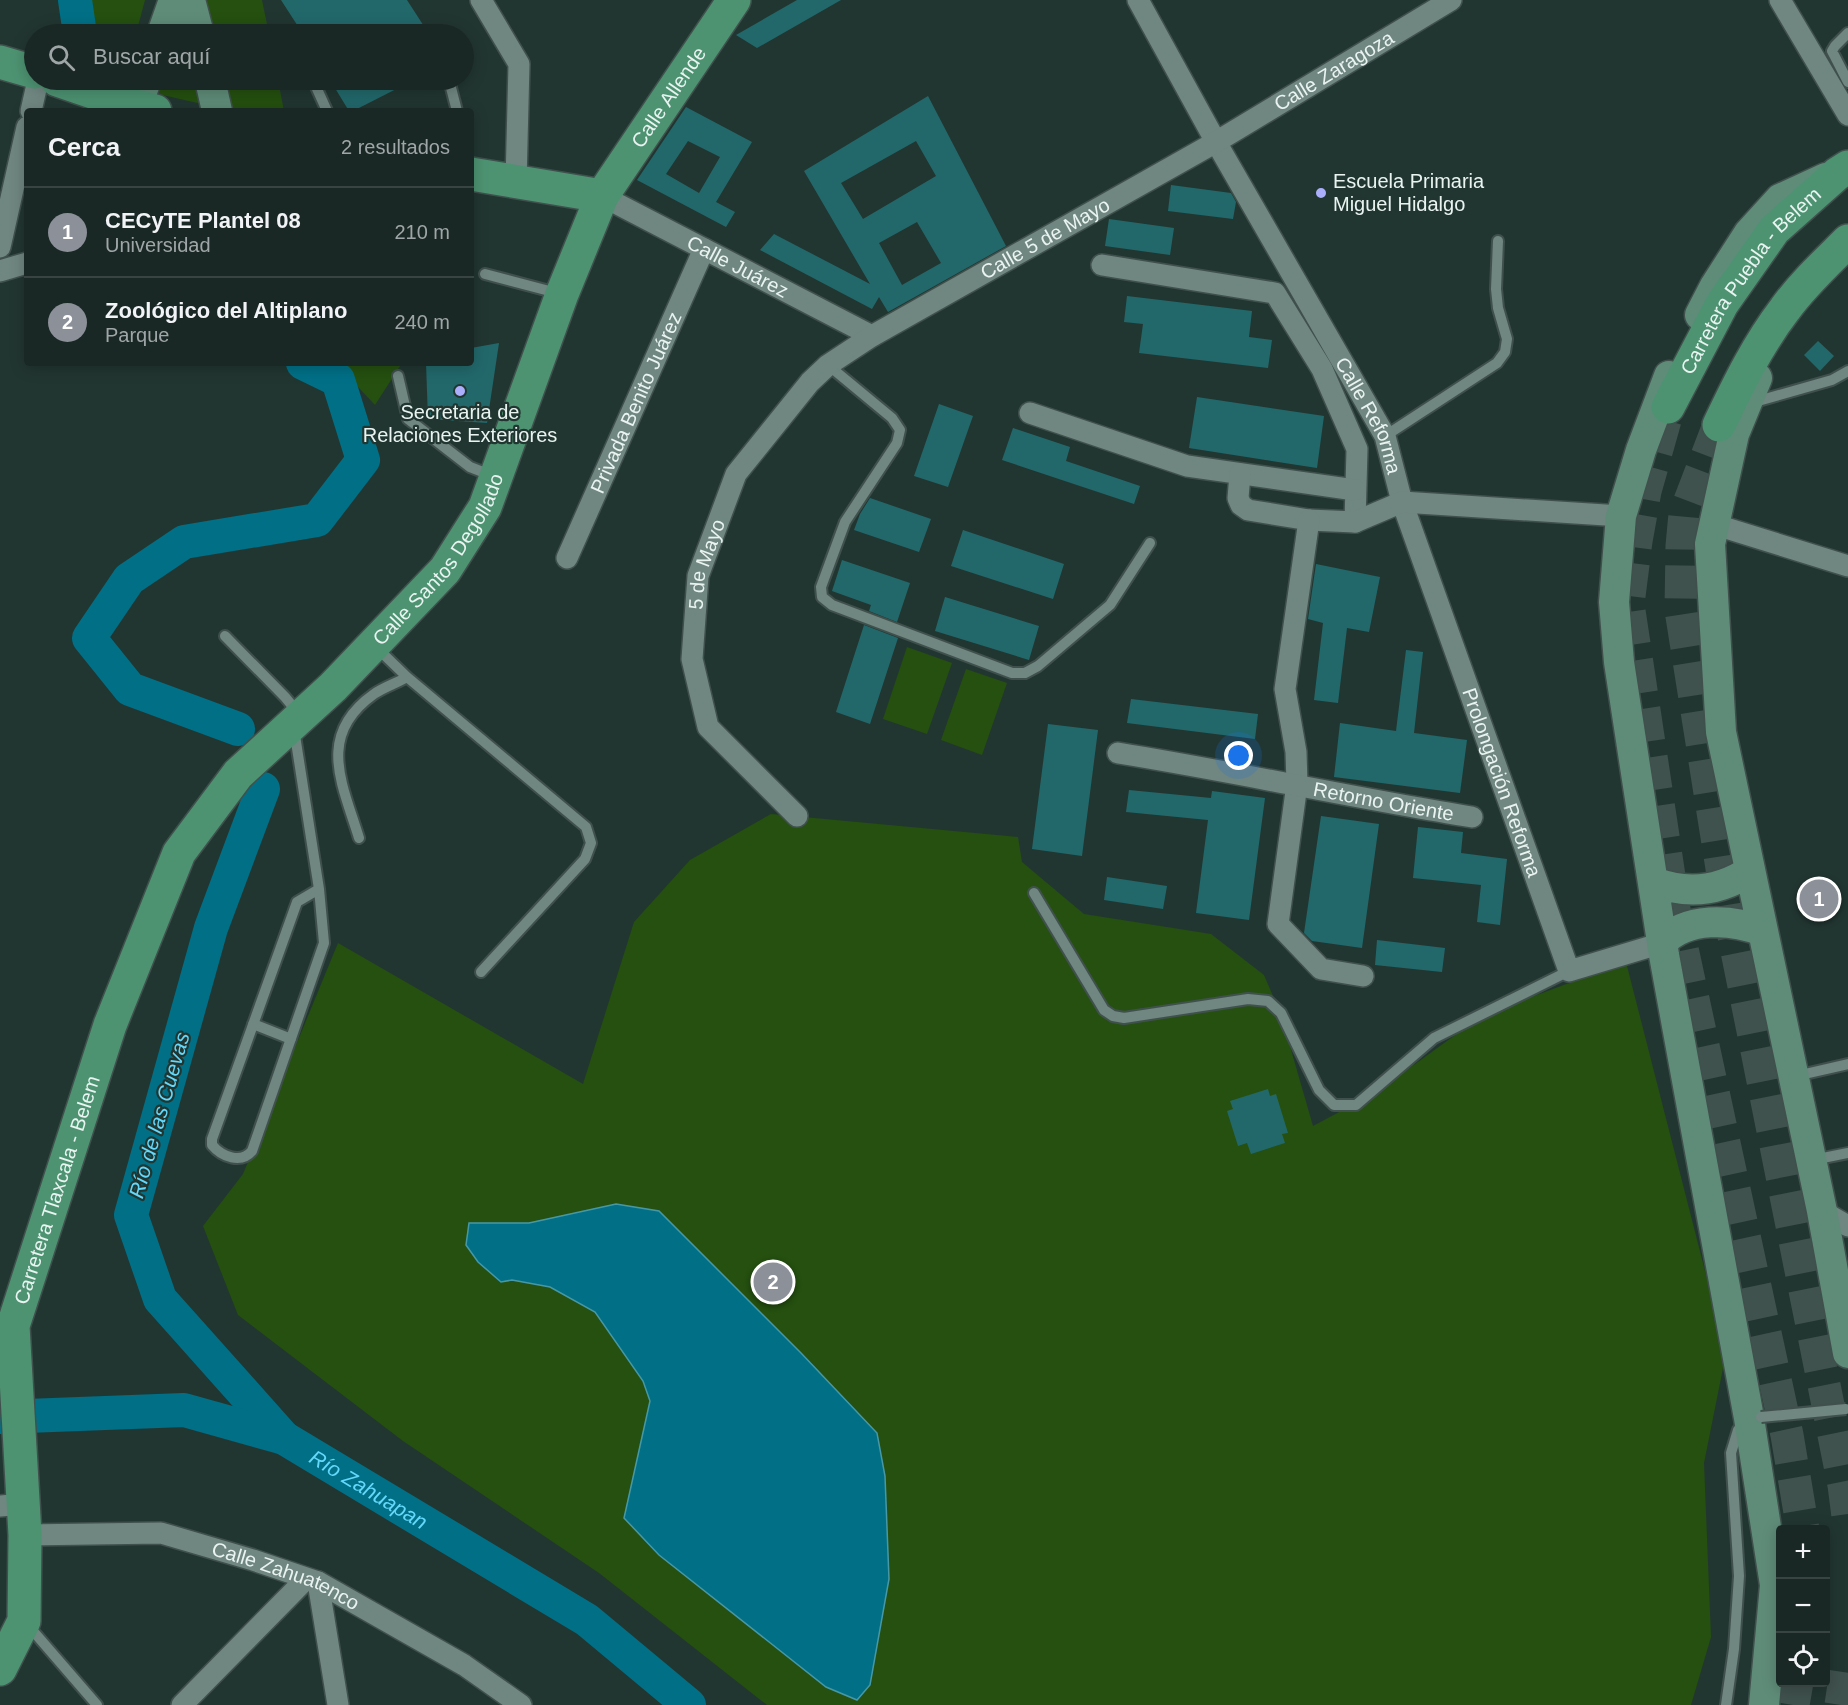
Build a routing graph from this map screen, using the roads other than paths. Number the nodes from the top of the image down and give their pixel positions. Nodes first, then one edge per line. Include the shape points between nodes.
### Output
1 (174, 0) edge
2 (190, 0) edge
3 (481, 0) edge
4 (734, 0) edge
5 (1138, 0) edge
6 (1451, 0) edge
7 (1780, 0) edge
8 (166, 24) edge
9 (196, 24) edge
10 (1848, 33) edge
11 (0, 62) edge
12 (24, 69) edge
13 (1848, 82) edge
14 (36, 90) edge
15 (99, 90) edge
16 (213, 90) edge
17 (318, 90) edge
18 (452, 90) edge
19 (141, 100) edge
20 (32, 108) edge
21 (217, 108) edge
22 (326, 108) edge
23 (456, 108) edge
24 (1848, 116) edge
25 (24, 140) edge
26 (1216, 142) junction
27 (1843, 170) edge
28 (474, 175) edge
29 (516, 182) junction
30 (602, 196) junction
31 (1498, 241) dead end
32 (1848, 241) edge
33 (0, 247) edge
34 (704, 249) junction
35 (24, 264) edge
36 (1102, 265) dead end
37 (0, 272) edge
38 (485, 274) dead end
39 (562, 294) junction
40 (873, 336) junction
41 (828, 365) junction
42 (1848, 371) edge
43 (398, 376) dead end
44 (1668, 407) tunnel mouth
45 (1732, 410) junction
46 (1030, 413) dead end
47 (1385, 435) junction
48 (1240, 474) junction
49 (496, 477) junction
50 (1355, 490) junction
51 (1402, 502) junction
52 (1621, 516) junction
53 (1310, 520) junction
54 (1356, 522) junction
55 (1713, 524) junction
56 (1150, 543) dead end
57 (567, 558) dead end
58 (1848, 566) edge
59 (225, 636) dead end
60 (373, 645) junction
61 (407, 678) junction
62 (297, 720) junction
63 (1118, 753) dead end
64 (238, 774) joint
65 (1297, 784) junction
66 (797, 816) dead end
67 (1472, 817) dead end
68 (359, 838) dead end
69 (1750, 871) junction
70 (1654, 882) junction
71 (319, 889) junction
72 (1034, 893) dead end
73 (1762, 931) junction
74 (1662, 943) junction
75 (1569, 971) junction
76 (481, 972) dead end
77 (1363, 976) dead end
78 (253, 1024) junction
79 (291, 1039) junction
80 (1848, 1064) edge
81 (1794, 1077) junction
82 (1848, 1153) edge
83 (1812, 1160) junction
84 (1822, 1211) junction
85 (1848, 1226) edge
86 (9, 1330) edge
87 (1848, 1353) edge
88 (1847, 1409) edge
89 (1755, 1418) junction
90 (17, 1509) edge
91 (312, 1580) junction
92 (24, 1622) junction
93 (0, 1669) edge
94 (96, 1705) edge
95 (182, 1705) edge
96 (338, 1705) edge
97 (521, 1705) edge
98 (1726, 1705) edge
99 (1764, 1705) edge

1 - 8 street
2 - 9 street
3 - 29 street via 519,64
4 - 30 main road, Calle Allende
5 - 26 street, Calle Reforma
6 - 26 street, Calle Zaragoza
7 - 24 street
10 - 13 lane via 1832,51
11 - 12 main road
14 - 20 street
15 - 19 main road
16 - 21 street
17 - 22 lane
18 - 23 lane
25 - 33 street
26 - 40 street, Calle 5 de Mayo
26 - 47 street, Calle Reforma
27 - 44 main road, Carretera Puebla - Belem via 1774,230 1722,304
27 - 52 street via 1780,199 1749,233 1715,286 1665,384
28 - 29 main road
29 - 30 main road
30 - 34 street, Calle Juárez
30 - 39 main road, Calle Santos Degollado
31 - 47 lane via 1498,308 1507,339 1505,352 1497,363
32 - 45 main road, Carretera Puebla - Belem via 1783,311 1754,356
34 - 40 street, Calle Juárez
34 - 57 street, Privada Benito Juárez
35 - 37 street
36 - 50 street, Calle Reforma via 1275,293 1322,369 1357,449
38 - 39 lane
39 - 49 main road, Calle Santos Degollado
40 - 41 street, 5 de Mayo
41 - 56 lane via 892,418 900,430 897,443 845,522 821,587 822,597 831,605 1012,673 1025,673 1110,605
41 - 66 street, 5 de Mayo via 736,474 698,576 692,659 708,727
42 - 45 lane via 1832,380
43 - 49 lane via 408,419 470,467
45 - 55 street via 1734,434
46 - 48 street via 1187,466
47 - 51 street, Calle Reforma
48 - 50 street
48 - 53 street via 1238,498 1248,510
49 - 60 main road, Calle Santos Degollado via 485,507 445,570
50 - 54 street, Calle Reforma
51 - 52 street
51 - 54 street
51 - 75 street, Prolongación Reforma
52 - 70 street via 1614,602 1619,662
53 - 54 street
53 - 65 street via 1285,689 1296,752
55 - 58 street
55 - 69 street via 1709,559 1721,732
59 - 62 lane via 285,697
60 - 61 lane
60 - 62 main road, Calle Santos Degollado
61 - 68 lane via 374,693 352,714 345,721 337,746 340,779
61 - 76 lane via 586,827 591,843 585,859
62 - 64 main road, Calle Santos Degollado
62 - 71 lane
63 - 65 street, Retorno Oriente
64 - 86 main road, Carretera Tlaxcala - Belem via 179,853 110,1025
65 - 67 street, Retorno Oriente
65 - 77 street via 1278,924 1321,969
69 - 70 street via 1708,889 1677,889
69 - 73 street
70 - 74 street
71 - 78 lane via 297,902
71 - 79 lane via 324,943
72 - 75 lane via 1104,1010 1124,1018 1248,999 1268,1002 1281,1012 1319,1090 1334,1106 1356,1105 1434,1038
73 - 74 street via 1745,924 1704,923 1670,934
73 - 81 street
74 - 75 street
74 - 89 street
78 - 79 lane
78 - 79 lane via 212,1139 217,1152 239,1159 252,1151
80 - 81 lane
81 - 83 street
82 - 83 lane
83 - 84 street
84 - 85 street
84 - 87 street
86 - 90 main road, Carretera Tlaxcala - Belem
88 - 89 lane, bridge
89 - 98 lane via 1738,1430 1731,1453 1739,1576
89 - 99 street via 1775,1585
90 - 91 street, Calle Zahuatenco via 161,1533
90 - 92 main road, Carretera Tlaxcala - Belem
91 - 95 street
91 - 96 street
91 - 97 street, Calle Zahuatenco via 464,1665
92 - 93 main road, Carretera Tlaxcala - Belem
92 - 94 lane

